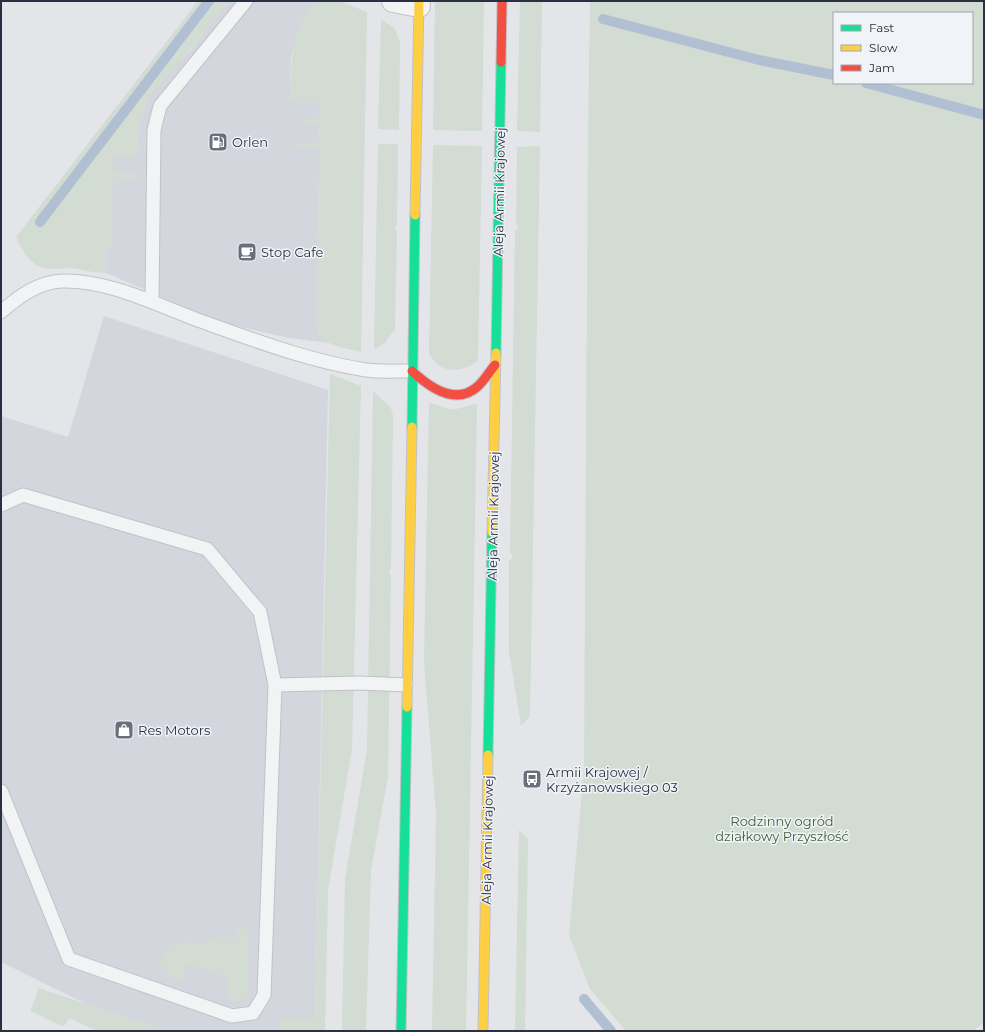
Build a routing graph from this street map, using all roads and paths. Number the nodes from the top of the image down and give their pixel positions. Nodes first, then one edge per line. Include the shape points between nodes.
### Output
1 (246, 1) edge
2 (393, 1) edge
3 (502, 1) edge
4 (419, 3) edge
5 (152, 302) junction
6 (1, 312) edge
7 (495, 365) junction
8 (412, 371) junction
9 (1, 505) edge
10 (275, 685) junction
11 (406, 685) junction
12 (1, 791) edge
13 (401, 1031) edge
14 (483, 1031) edge

1 - 5 lane via 160,106 154,130
2 - 4 street
3 - 7 main road, Aleja Armii Krajowej
4 - 8 main road
5 - 6 lane via 108,286 61,281 19,296
5 - 8 lane via 241,336 308,357 367,370
7 - 8 main road via 476,388 453,396 437,392
7 - 14 main road, Aleja Armii Krajowej
8 - 11 main road
9 - 10 lane via 23,495 207,549 260,612
10 - 11 lane
10 - 12 lane via 264,995 253,1013 232,1016 69,959
11 - 13 main road

